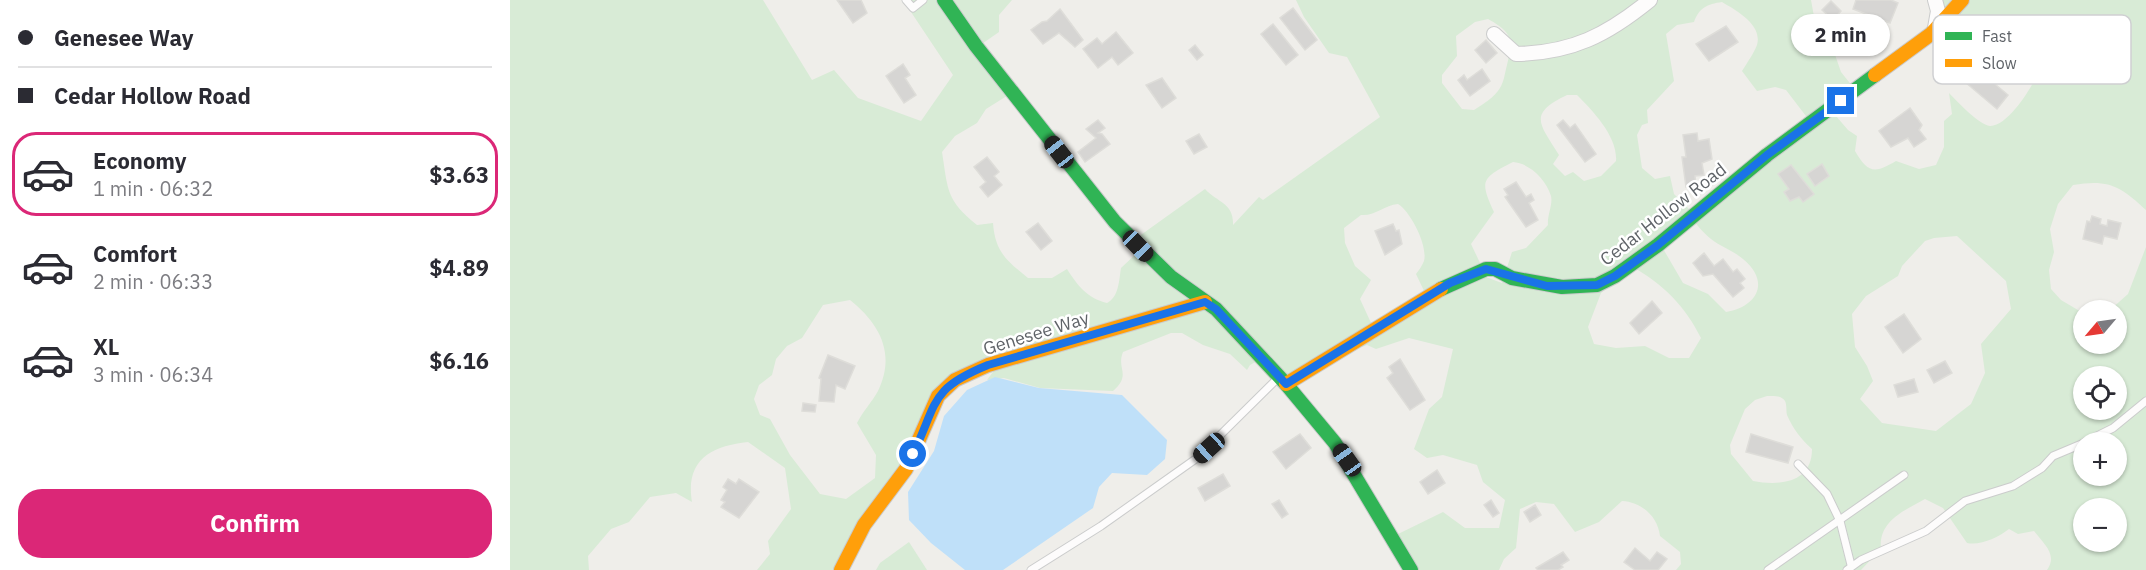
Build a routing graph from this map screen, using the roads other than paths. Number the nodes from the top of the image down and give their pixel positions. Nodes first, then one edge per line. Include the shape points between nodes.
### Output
1 (906, 0) edge
2 (923, 0) edge
3 (944, 0) edge
4 (1650, 0) edge
5 (1935, 0) edge
6 (1962, 0) edge
7 (1937, 15) edge
8 (1948, 15) edge
9 (1933, 31) edge
10 (1494, 34) dead end
11 (1205, 302) junction
12 (1282, 380) junction
13 (2146, 401) edge
14 (2105, 432) edge
15 (2073, 448) edge
16 (1798, 464) dead end
17 (1904, 475) dead end
18 (1840, 521) junction
19 (1849, 568) edge
20 (841, 570) edge
21 (1031, 570) edge
22 (1411, 570) edge
23 (1768, 570) edge

1 - 2 lane via 913,8
3 - 11 street via 1115,222 1149,258
4 - 10 street via 1619,26 1592,40 1539,53 1516,54
5 - 7 street
6 - 8 street, Cedar Hollow Road
9 - 12 street, Cedar Hollow Road via 1615,276 1597,285 1562,287 1512,278 1495,269 1474,272
11 - 12 street
11 - 20 street, Genesee Way via 988,365 955,380 938,396 906,469 864,525
12 - 21 lane via 1197,458
12 - 22 street via 1347,460
13 - 14 lane
15 - 19 lane via 2053,456 2013,486 1965,501 1926,531
16 - 18 lane via 1827,494
17 - 18 lane
18 - 19 lane
18 - 23 lane

